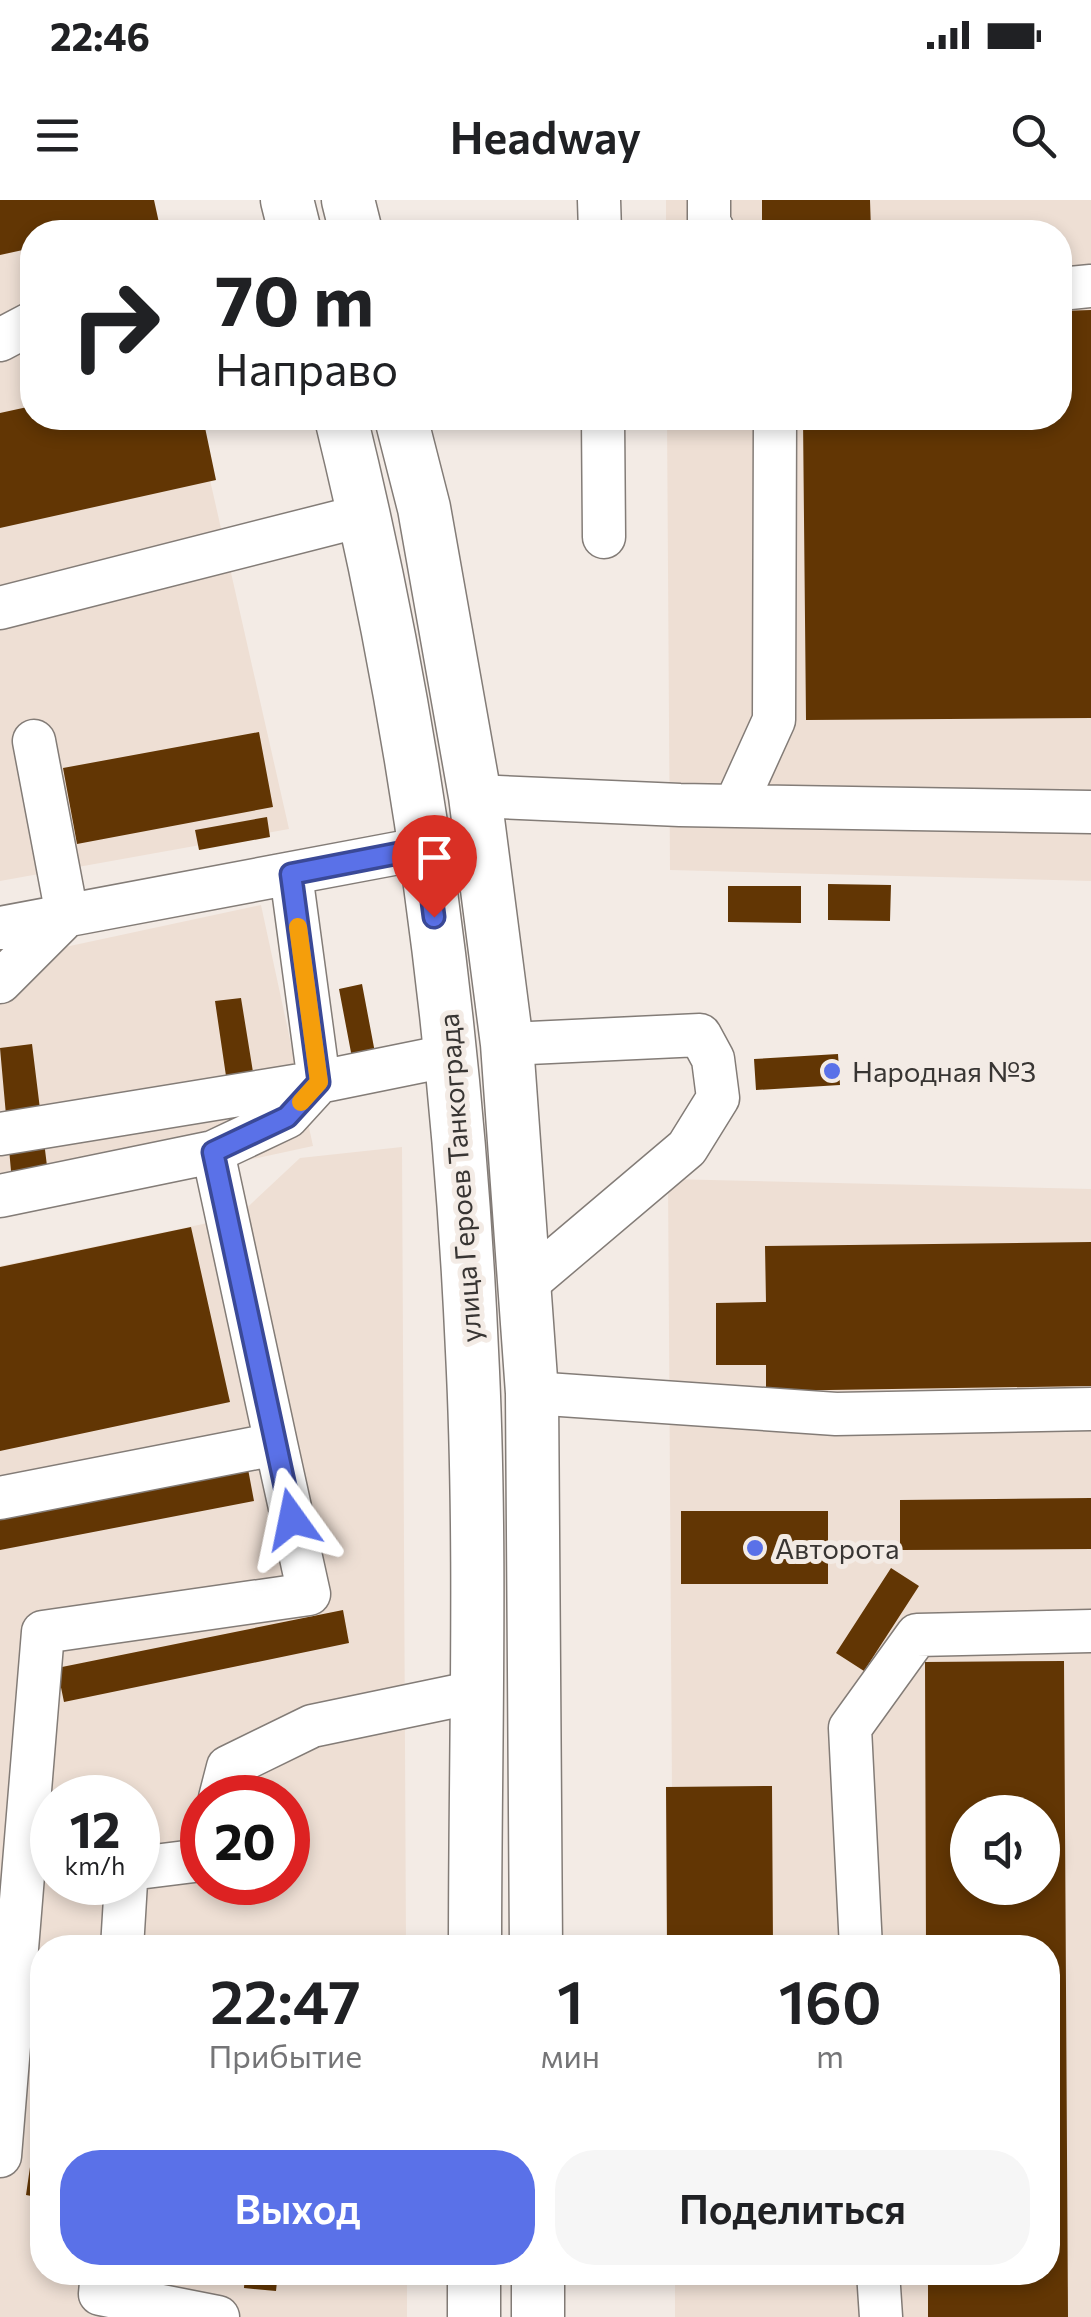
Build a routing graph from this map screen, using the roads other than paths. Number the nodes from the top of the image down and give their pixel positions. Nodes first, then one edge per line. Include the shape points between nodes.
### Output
1 (344, 430) edge
2 (404, 430) edge
3 (602, 430) edge
4 (775, 430) edge
5 (365, 514) junction
6 (604, 537) dead end
7 (0, 608) edge
8 (34, 741) dead end
9 (476, 796) junction
10 (735, 806) junction
11 (1091, 812) edge
12 (425, 848) junction
13 (291, 874) junction
14 (67, 915) junction
15 (0, 928) edge
16 (0, 982) edge
17 (506, 1044) junction
18 (452, 1056) junction
19 (319, 1082) junction
20 (0, 1134) edge
21 (213, 1152) junction
22 (0, 1196) edge
23 (524, 1286) junction
24 (532, 1393) junction
25 (1091, 1409) edge
26 (276, 1444) junction
27 (0, 1498) edge
28 (1091, 1631) edge
29 (475, 1692) junction
30 (226, 1775) edge
31 (125, 1905) edge
32 (123, 1935) edge
33 (475, 1935) edge
34 (536, 1935) edge
35 (861, 1935) edge
36 (0, 2156) edge
37 (101, 2285) edge
38 (474, 2285) edge
39 (538, 2285) edge
40 (879, 2285) edge
41 (218, 2317) edge
42 (474, 2317) edge
43 (538, 2317) edge
44 (881, 2317) edge

1 - 5 main road, улица Героев Танкограда
2 - 9 main road, улица Героев Танкограда
3 - 6 lane
4 - 10 lane via 774,720
5 - 7 lane
5 - 12 main road, улица Героев Танкограда
8 - 14 lane
9 - 10 lane
9 - 17 main road, улица Героев Танкограда
10 - 11 lane
12 - 13 lane
12 - 18 main road, улица Героев Танкограда
13 - 14 lane
13 - 19 lane
14 - 15 lane
14 - 16 lane
17 - 23 main road, улица Героев Танкограда
17 - 23 lane via 700,1035 718,1098 687,1148
18 - 19 lane
18 - 29 main road, улица Героев Танкограда via 472,1354
19 - 20 lane
19 - 21 lane via 287,1117
21 - 22 lane
21 - 26 lane
23 - 24 main road, улица Героев Танкограда
24 - 25 lane via 836,1414
24 - 34 main road, улица Героев Танкограда
26 - 27 lane
26 - 36 lane via 310,1594 43,1632
28 - 35 lane via 917,1635 850,1728
29 - 30 lane via 312,1726 228,1766
29 - 33 main road, улица Героев Танкограда
31 - 32 lane
37 - 41 lane via 100,2294
38 - 42 main road
39 - 43 main road
40 - 44 lane

